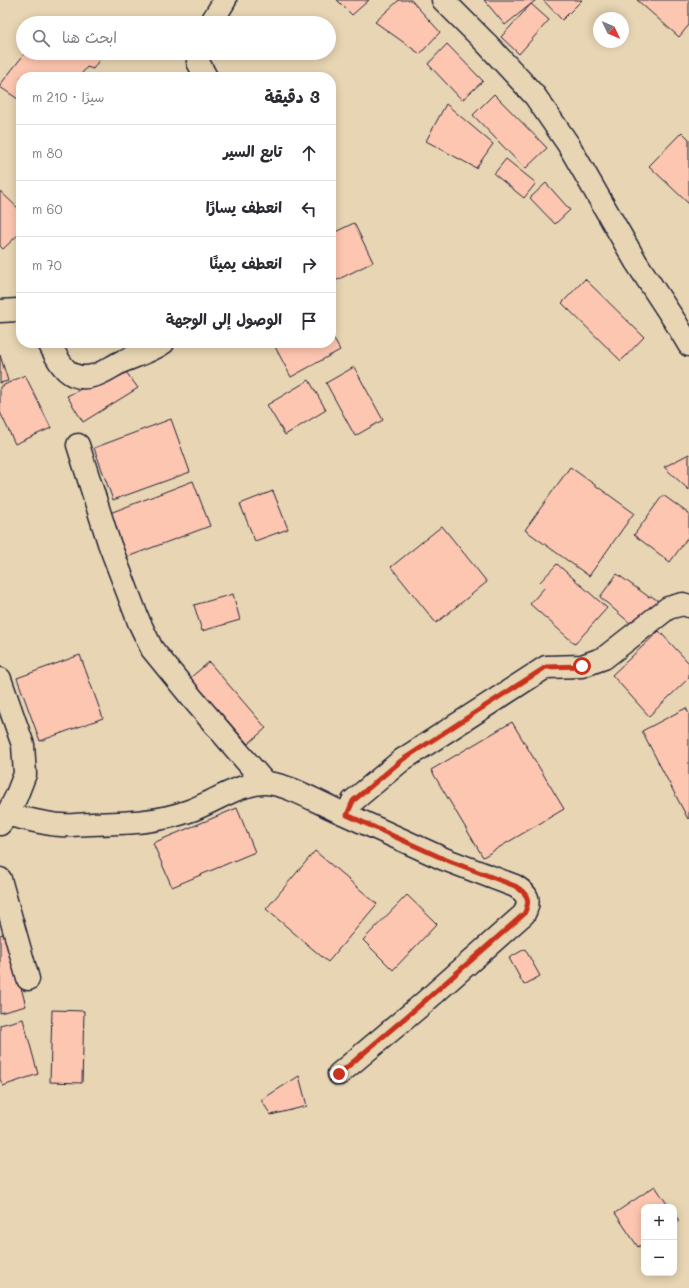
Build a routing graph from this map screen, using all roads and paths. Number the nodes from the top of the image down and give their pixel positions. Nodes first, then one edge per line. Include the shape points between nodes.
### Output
1 (225, 0) edge
2 (443, 0) edge
3 (215, 16) edge
4 (198, 60) edge
5 (203, 72) edge
6 (16, 310) edge
7 (0, 311) edge
8 (689, 346) edge
9 (52, 348) edge
10 (157, 348) edge
11 (78, 445) dead end
12 (689, 606) edge
13 (0, 679) edge
14 (265, 783) junction
15 (347, 815) junction
16 (4, 819) edge
17 (0, 879) edge
18 (28, 979) dead end
19 (339, 1074) dead end

1 - 3 street
2 - 8 street via 535,96 568,144 636,262
4 - 5 street
6 - 7 street
9 - 10 street via 60,364 70,374 82,378 97,375
11 - 14 street via 109,543 138,622 152,649
12 - 15 street via 683,604 668,608 604,658 582,666 546,667 402,760 353,801
13 - 16 street via 22,745 25,774
14 - 15 street via 282,786
14 - 16 street via 250,785 190,811 159,820 125,824 61,825
15 - 19 street via 444,859 515,886 528,898 528,905 524,914
17 - 18 street

